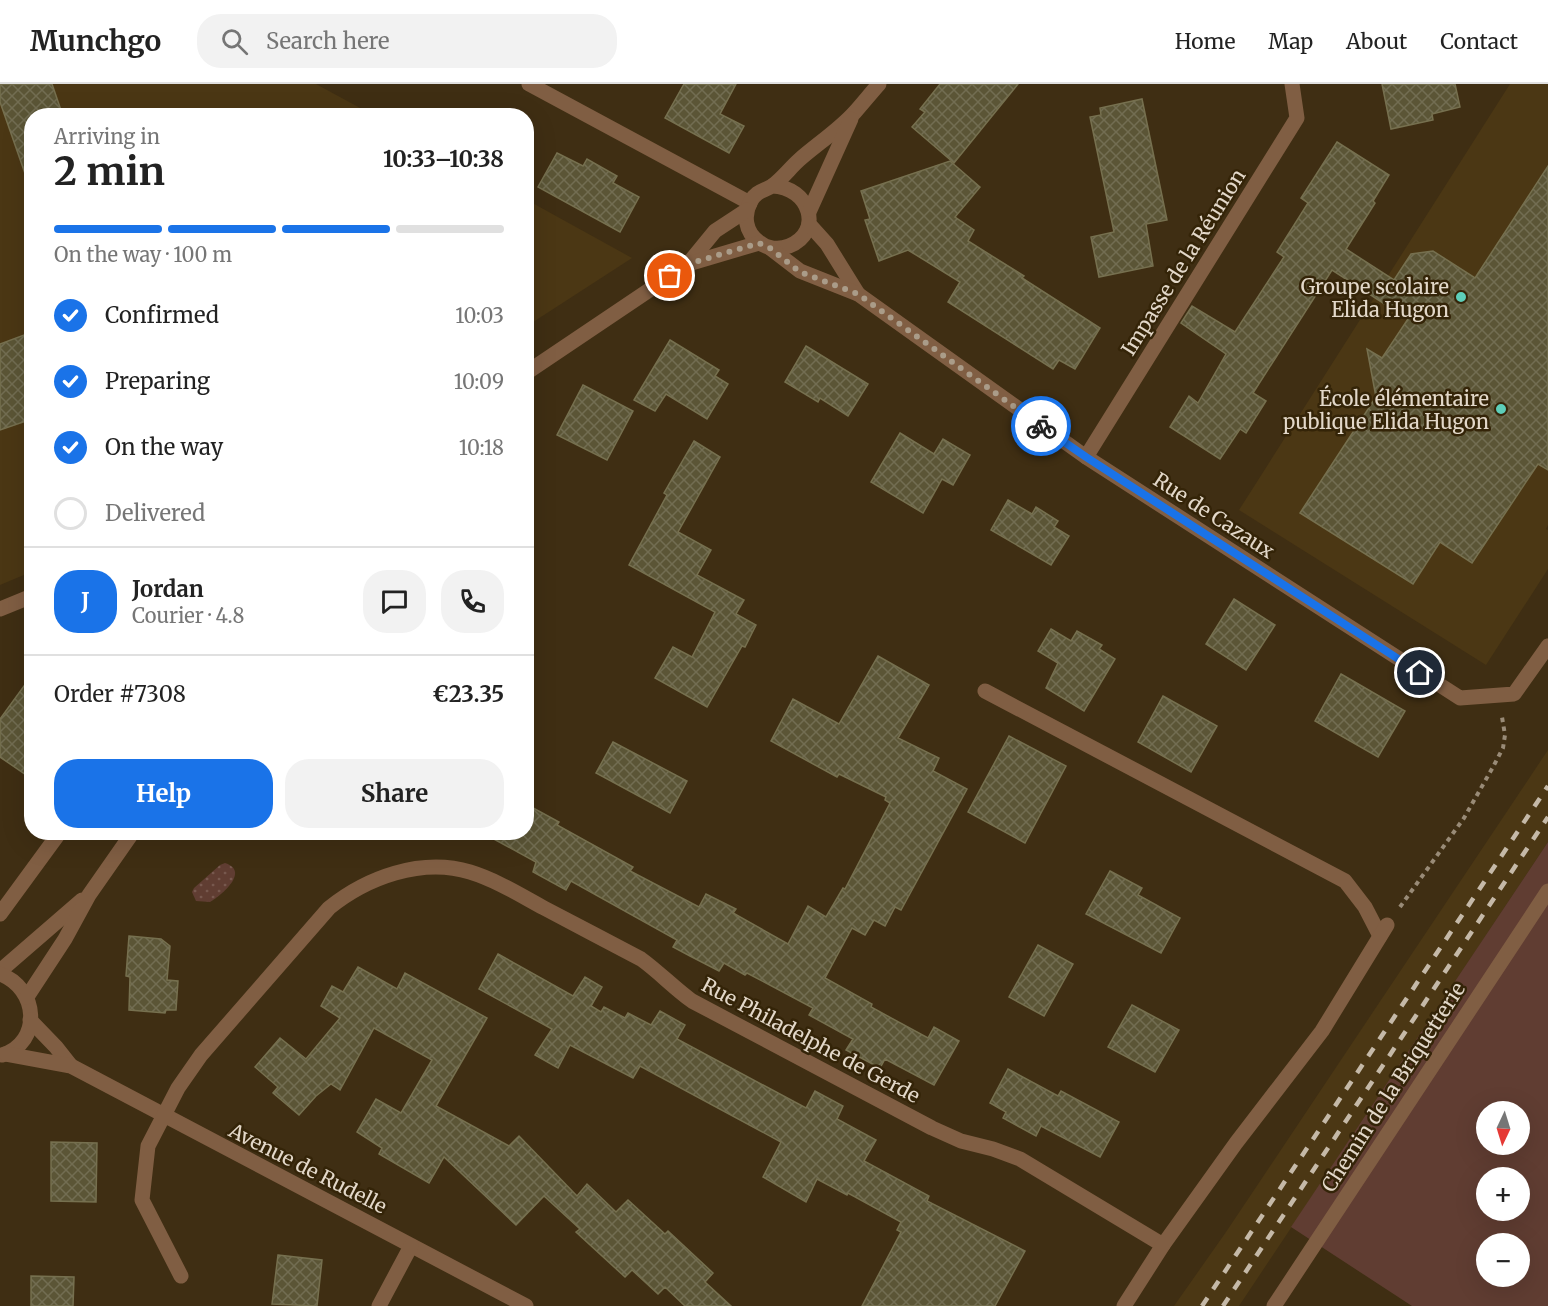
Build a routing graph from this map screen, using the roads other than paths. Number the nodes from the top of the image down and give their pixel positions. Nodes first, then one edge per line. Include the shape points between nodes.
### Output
1 (529, 84) edge
2 (879, 84) edge
3 (1292, 84) edge
4 (854, 114) junction
5 (772, 186) junction
6 (748, 206) junction
7 (809, 218) junction
8 (765, 245) junction
9 (688, 264) junction
10 (858, 294) junction
11 (534, 368) edge
12 (1086, 457) junction
13 (24, 599) edge
14 (0, 609) edge
15 (1548, 646) edge
16 (985, 691) dead end
17 (54, 840) edge
18 (127, 840) edge
19 (1548, 891) edge
20 (89, 895) junction
21 (0, 914) edge
22 (0, 972) edge
23 (27, 997) junction
24 (30, 1020) junction
25 (3, 1055) edge
26 (71, 1066) junction
27 (162, 1116) junction
28 (411, 1245) junction
29 (1163, 1245) junction
30 (181, 1276) dead end
31 (379, 1306) edge
32 (526, 1306) edge
33 (1124, 1306) edge
34 (1274, 1306) edge

1 - 6 street
2 - 4 street
3 - 12 street, Impasse de la Réunion via 1297,118
4 - 5 street
4 - 7 street
5 - 6 street via 760,190
5 - 7 street via 796,192 805,201
6 - 8 street via 746,222 751,234
6 - 9 street via 715,231
7 - 8 street via 803,236 794,244 783,248
7 - 10 street, Rue de Cazaux
8 - 9 street
8 - 10 street, Rue de Cazaux via 800,272
9 - 11 street
10 - 12 street, Rue de Cazaux
12 - 15 street, Rue de Cazaux via 1460,698 1514,694
13 - 14 street
16 - 29 street via 1345,881 1383,931 1322,1031
17 - 21 street
18 - 20 street
19 - 34 street, Chemin de la Briquetterie
20 - 22 street
20 - 23 street
22 - 23 street via 20,986
23 - 24 street
24 - 25 street via 26,1036
24 - 26 street, Avenue de Rudelle
25 - 26 street, Avenue de Rudelle
26 - 27 street, Avenue de Rudelle
27 - 28 street, Avenue de Rudelle
27 - 29 street, Rue Philadelphe de Gerde via 201,1055 329,908 346,894 368,882 417,869 468,871 641,960 692,1001 932,1128 1020,1159
27 - 30 street, Rue Philadelphe de Gerde via 148,1146 142,1200
28 - 31 street
28 - 32 street, Avenue de Rudelle
29 - 33 street

